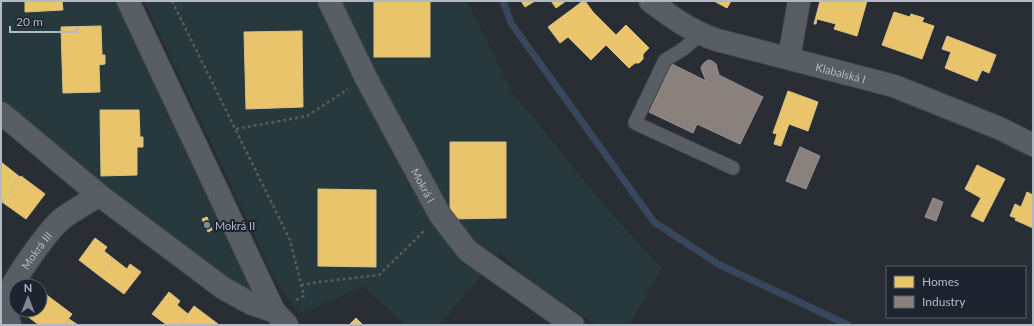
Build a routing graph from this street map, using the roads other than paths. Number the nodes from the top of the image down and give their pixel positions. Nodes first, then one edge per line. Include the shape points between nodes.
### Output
1 (128, 1) edge
2 (329, 1) edge
3 (650, 1) edge
4 (799, 1) edge
5 (701, 34) junction
6 (789, 58) junction
7 (1, 113) edge
8 (1033, 145) edge
9 (733, 168) dead end
10 (99, 195) junction
11 (280, 318) edge
12 (10, 325) edge
13 (573, 325) edge

1 - 11 street
2 - 13 street, Mokrá I via 366,78 440,215 468,252
3 - 5 street, Klabalská I
4 - 6 street
5 - 6 street, Klabalská I
5 - 9 lane via 665,60 635,123
6 - 8 street, Klabalská I via 894,86 999,128
7 - 10 street
10 - 11 street via 223,288
10 - 12 street, Mokrá III via 62,219 30,258 9,291 6,301

